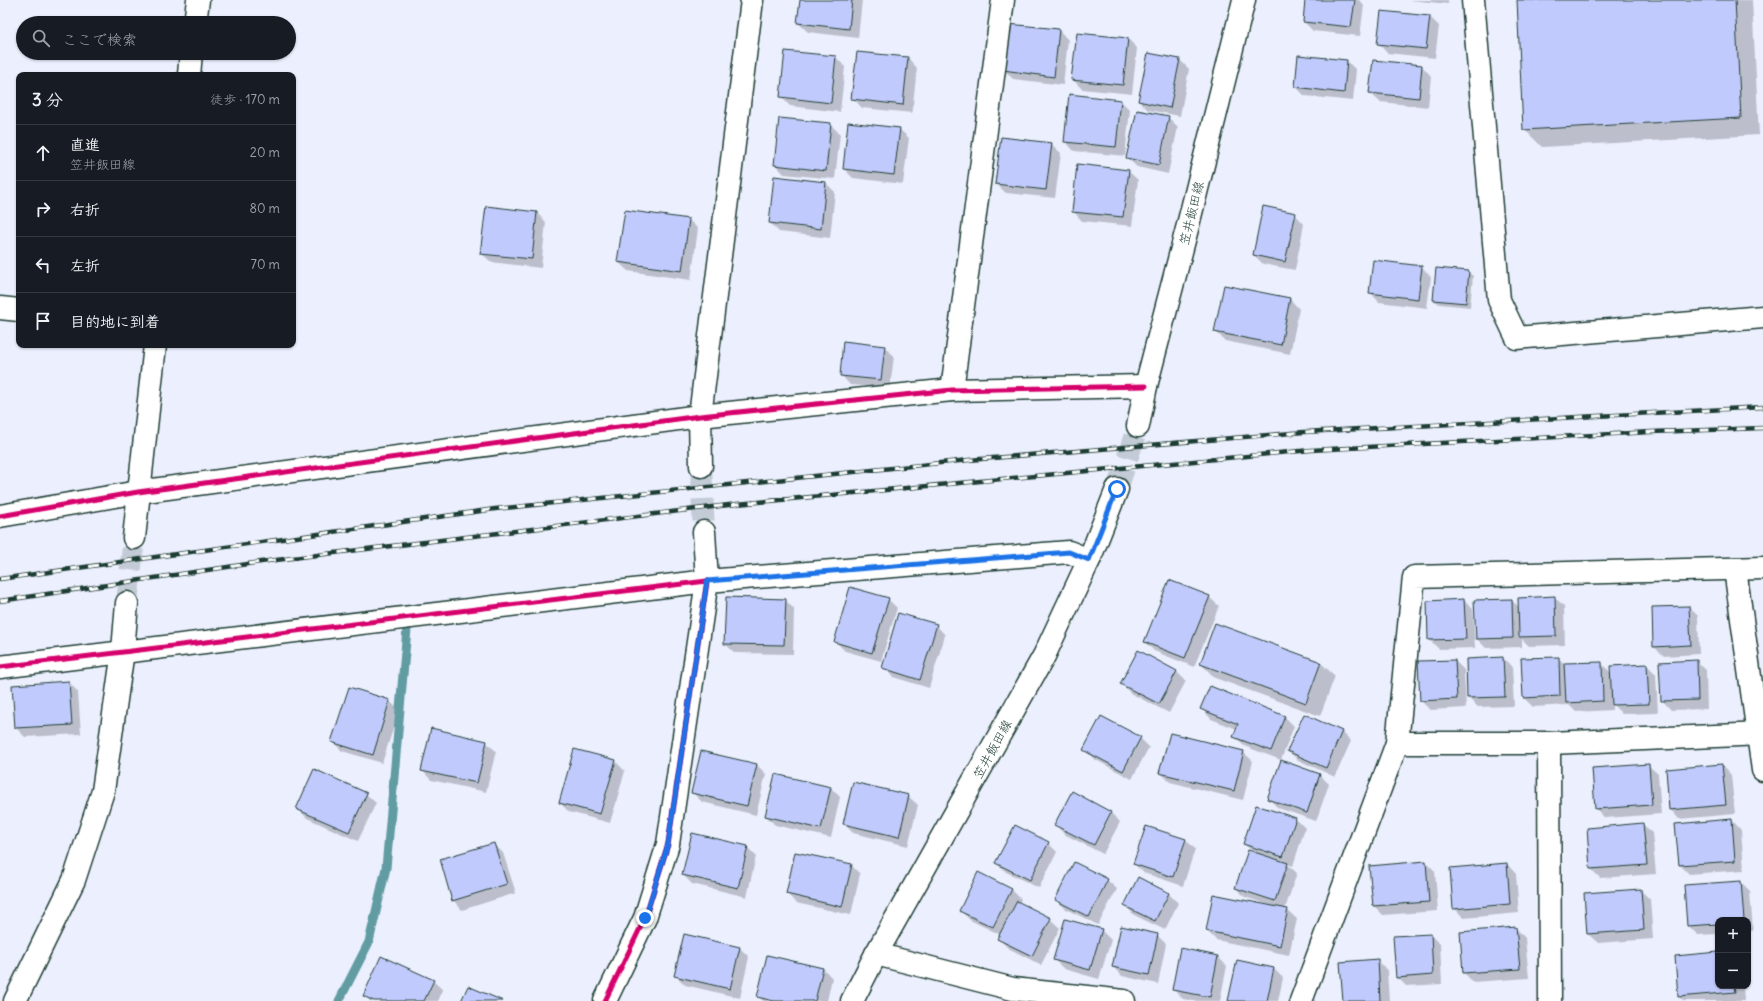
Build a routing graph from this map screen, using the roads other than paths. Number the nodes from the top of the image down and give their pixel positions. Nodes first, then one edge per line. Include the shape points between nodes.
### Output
1 (198, 0) edge
2 (752, 0) edge
3 (1003, 0) edge
4 (1244, 0) edge
5 (1474, 0) edge
6 (196, 16) edge
7 (190, 60) edge
8 (189, 72) edge
9 (0, 308) edge
10 (16, 310) edge
11 (1763, 316) edge
12 (156, 348) edge
13 (1146, 386) junction
14 (952, 390) junction
15 (700, 416) junction
16 (1138, 426) tunnel mouth
17 (701, 466) tunnel mouth
18 (1117, 489) tunnel mouth
19 (138, 492) junction
20 (0, 516) edge
21 (704, 532) tunnel mouth
22 (134, 538) tunnel mouth
23 (1089, 560) junction
24 (1763, 568) edge
25 (1735, 569) junction
26 (707, 581) junction
27 (128, 603) tunnel mouth
28 (123, 651) junction
29 (0, 667) edge
30 (1760, 735) edge
31 (1397, 742) junction
32 (1549, 743) junction
33 (1763, 770) edge
34 (876, 954) junction
35 (1042, 996) edge
36 (15, 1001) edge
37 (605, 1001) edge
38 (852, 1001) edge
39 (1124, 1001) edge
40 (1302, 1001) edge
41 (1550, 1001) edge

1 - 6 street
2 - 15 street
3 - 14 street
4 - 13 street, 笠井飯田線
5 - 11 street via 1499,300 1517,338
7 - 8 street
9 - 10 street
12 - 19 street
13 - 14 street
13 - 16 street, 笠井飯田線
14 - 15 street
15 - 17 street
15 - 19 street
18 - 23 street, 笠井飯田線
19 - 20 street
19 - 22 street
21 - 26 street
23 - 26 street via 1069,552
23 - 34 street, 笠井飯田線 via 1044,656
24 - 25 street
25 - 30 street
25 - 31 street via 1414,577
26 - 28 street
26 - 37 street via 668,844 645,918
27 - 28 street
28 - 29 street
28 - 36 street via 103,791 74,880
30 - 32 street
30 - 33 street
31 - 32 street
31 - 40 street
32 - 41 street
34 - 35 street
34 - 38 street, 笠井飯田線
35 - 39 street

